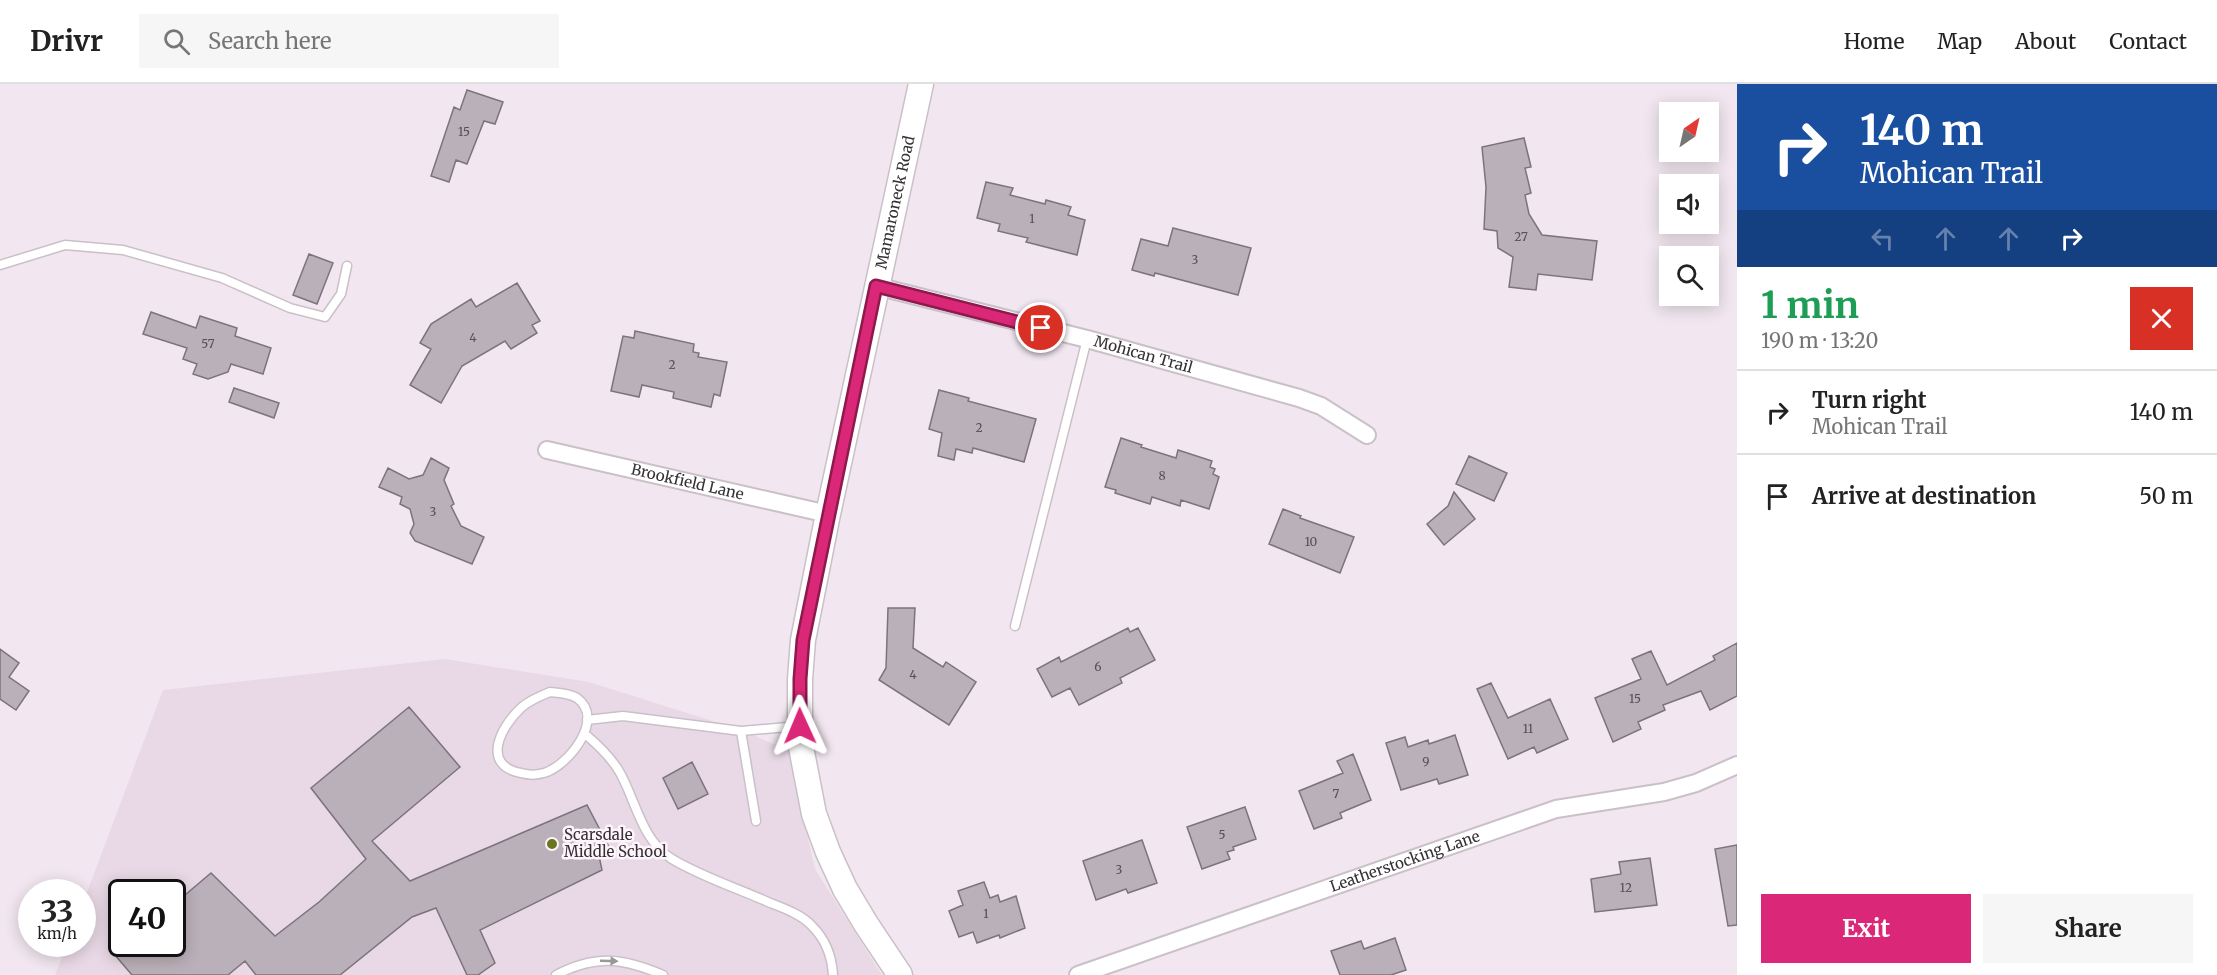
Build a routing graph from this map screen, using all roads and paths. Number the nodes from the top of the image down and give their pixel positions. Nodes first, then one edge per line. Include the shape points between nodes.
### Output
1 (921, 84) edge
2 (0, 265) edge
3 (347, 266) dead end
4 (876, 286) junction
5 (1087, 339) junction
6 (1367, 435) dead end
7 (547, 450) dead end
8 (828, 514) junction
9 (1015, 626) dead end
10 (587, 720) junction
11 (800, 726) junction
12 (741, 730) junction
13 (585, 734) junction
14 (1737, 765) edge
15 (756, 821) dead end
16 (556, 975) edge
17 (663, 975) edge
18 (833, 975) edge
19 (900, 975) edge
20 (1078, 975) edge

1 - 4 street, Mamaroneck Road
2 - 3 lane via 65,245 123,250 222,278 290,308 324,317 341,294
4 - 5 street, Mohican Trail
4 - 8 street, Mamaroneck Road
5 - 6 street, Mohican Trail via 1299,398 1320,406
5 - 9 lane
7 - 8 street, Brookfield Lane
8 - 11 street, Mamaroneck Road via 803,640
10 - 12 lane via 623,716
10 - 13 lane
10 - 13 lane via 577,698 550,692 523,706 514,716 499,739 497,751 500,762 511,771 544,773 570,755
11 - 12 lane
11 - 19 street, Mamaroneck Road via 814,814 828,852 845,889
12 - 15 lane
13 - 18 lane via 608,754 619,771 649,837 658,848 686,867 805,920 822,938
14 - 20 street, Leatherstocking Lane via 1664,792 1556,809
16 -> 17 lane via 580,964 611,960 629,962

